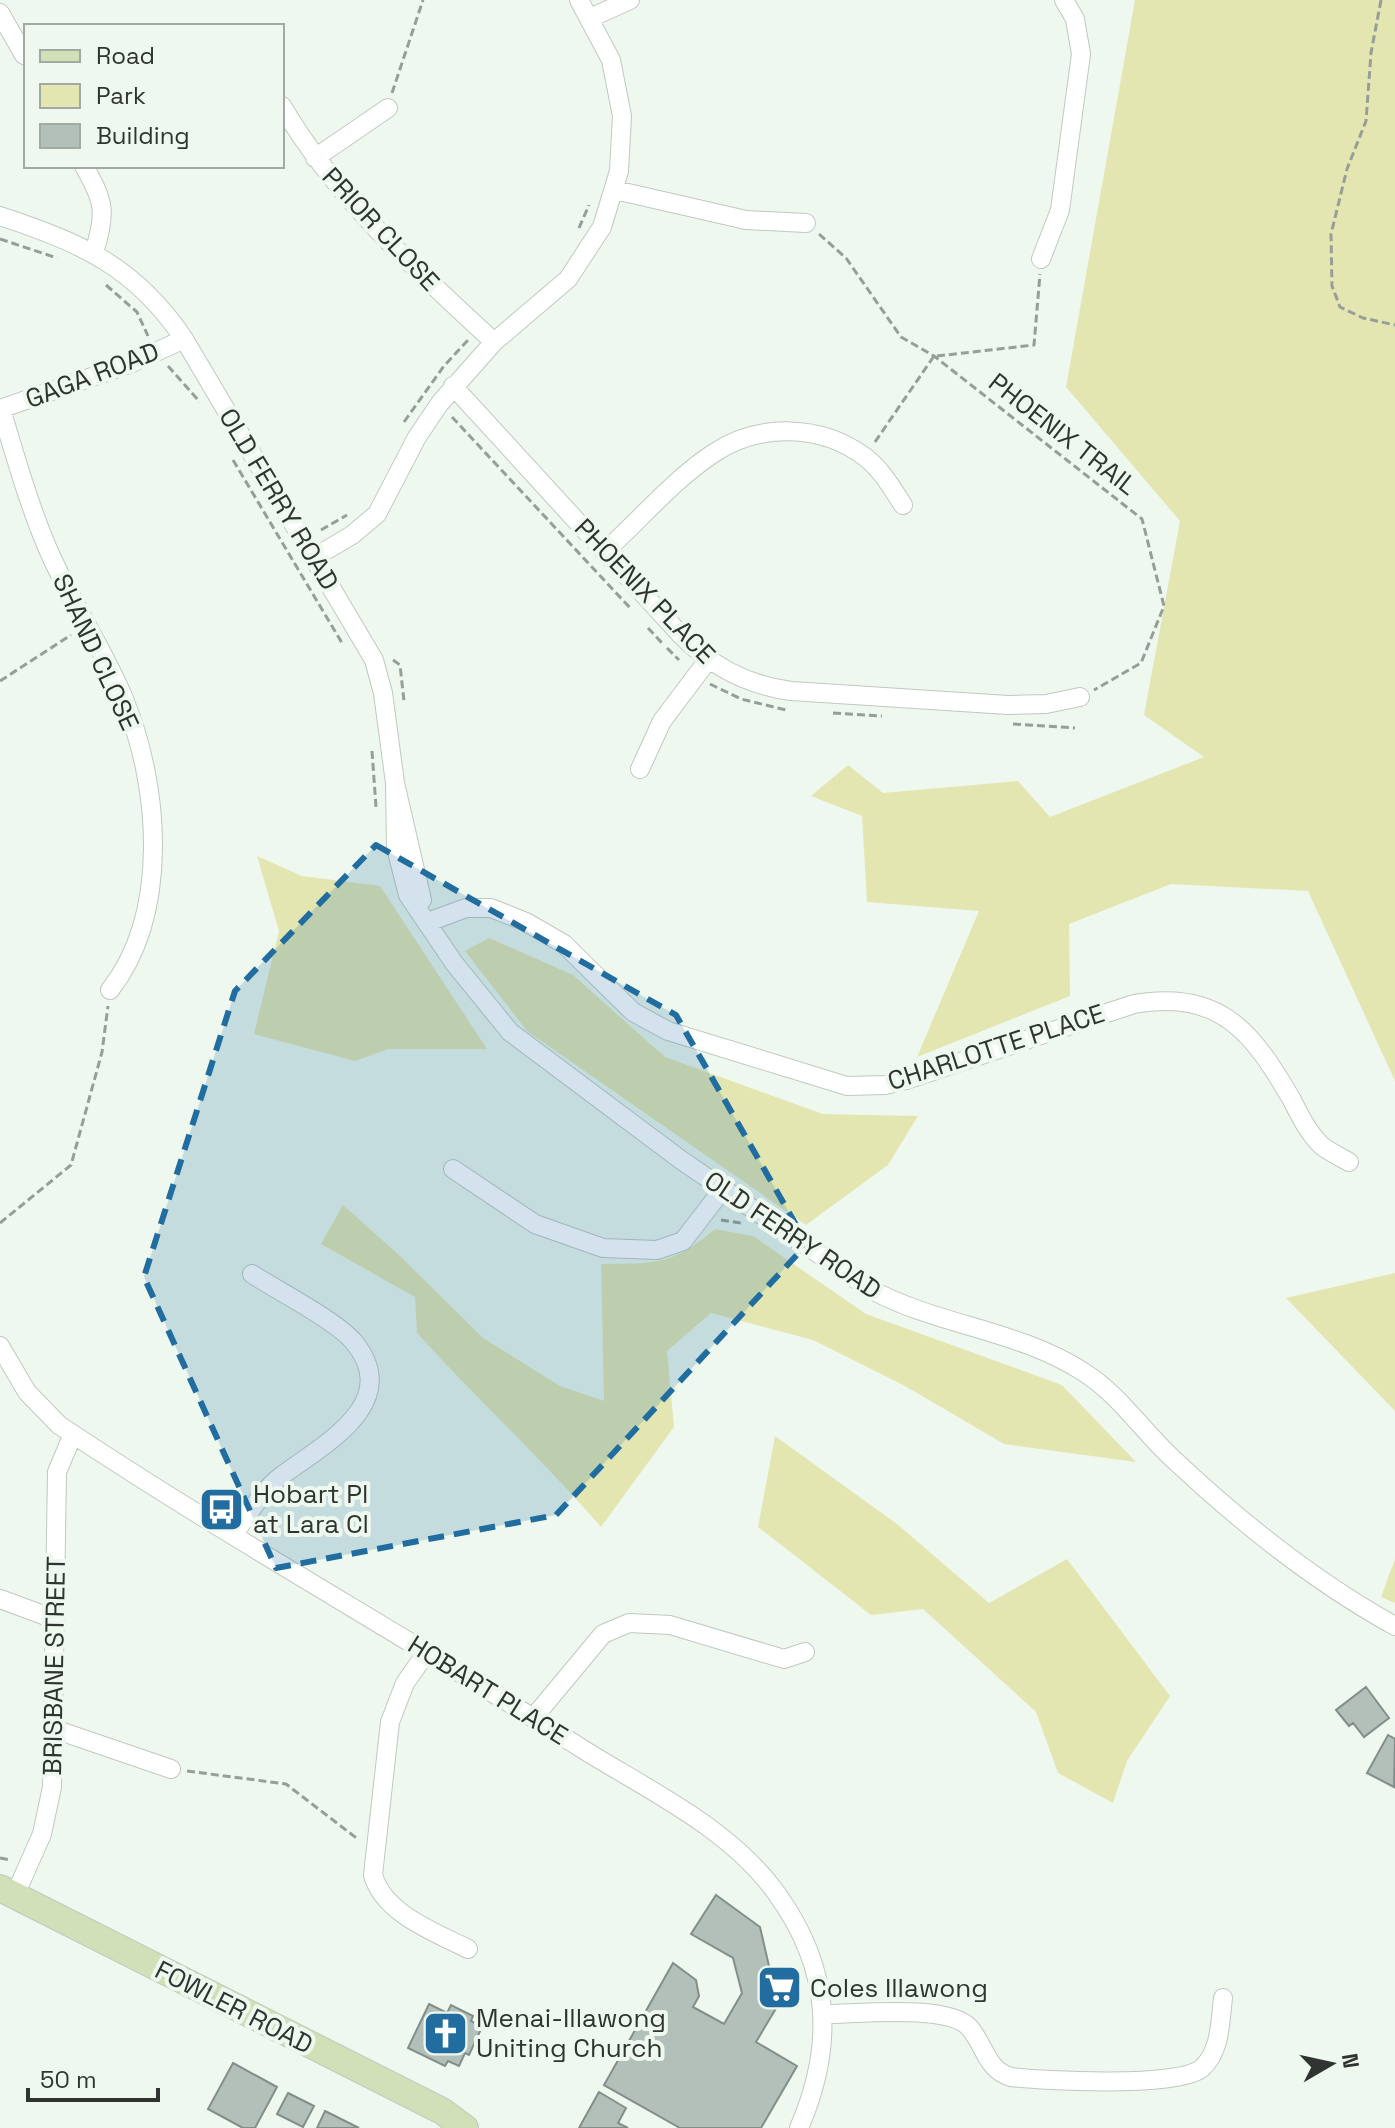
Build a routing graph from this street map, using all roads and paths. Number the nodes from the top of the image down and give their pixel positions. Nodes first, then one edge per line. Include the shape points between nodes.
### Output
1 (423, 0) edge
2 (579, 0) edge
3 (630, 0) edge
4 (1064, 0) edge
5 (1381, 0) edge
6 (0, 13) edge
7 (590, 18) junction
8 (24, 55) dead end
9 (388, 108) joint
10 (284, 109) edge
11 (315, 158) junction
12 (85, 168) edge
13 (615, 190) junction
14 (593, 193) dead end
15 (0, 216) edge
16 (806, 223) joint
17 (574, 237) dead end
18 (94, 252) junction
19 (1041, 259) joint
20 (1395, 325) edge
21 (487, 336) junction
22 (184, 339) junction
23 (934, 356) junction
24 (453, 386) junction
25 (0, 409) edge
26 (452, 417) dead end
27 (399, 430) dead end
28 (864, 457) junction
29 (903, 505) dead end
30 (353, 511) dead end
31 (321, 530) dead end
32 (604, 552) junction
33 (315, 557) junction
34 (633, 611) dead end
35 (643, 623) dead end
36 (88, 625) junction
37 (702, 667) junction
38 (0, 681) edge
39 (1080, 697) joint
40 (795, 710) dead end
41 (822, 712) dead end
42 (889, 717) dead end
43 (1012, 724) dead end
44 (1075, 728) dead end
45 (640, 769) dead end
46 (428, 922) junction
47 (110, 990) joint
48 (1349, 1162) dead end
49 (453, 1169) dead end
50 (723, 1189) junction
51 (0, 1223) edge
52 (252, 1274) dead end
53 (0, 1346) edge
54 (73, 1434) junction
55 (234, 1534) junction
56 (0, 1599) edge
57 (54, 1619) junction
58 (1395, 1626) edge
59 (427, 1652) junction
60 (805, 1652) dead end
61 (534, 1717) junction
62 (54, 1729) junction
63 (171, 1769) joint
64 (375, 1852) junction
65 (7, 1892) edge
66 (468, 1949) dead end
67 (1223, 1998) dead end
68 (824, 2014) junction
69 (465, 2128) edge
70 (799, 2128) edge

1 - 9 path
2 - 7 street
3 - 7 street
4 - 19 street via 1075,19 1081,54 1060,210
5 - 20 path via 1366,121 1331,234 1332,286 1340,307
6 - 8 street
7 - 13 street via 611,60 620,97 622,136
9 - 11 street
10 - 11 street, PRIOR CLOSE
11 - 21 street, PRIOR CLOSE via 356,209
12 - 18 street via 103,205
13 - 16 street via 746,220
13 - 21 street via 592,246 568,279
14 - 17 path
15 - 18 street, OLD FERRY ROAD
16 - 23 path via 846,258 901,337
18 - 22 street, OLD FERRY ROAD via 153,298
19 - 23 path, PHOENIX TRAIL via 1034,345
21 - 24 street
21 - 27 path via 444,366
22 - 25 street, GAGA ROAD
22 - 33 street, OLD FERRY ROAD
23 - 28 path
23 - 39 path, PHOENIX TRAIL via 1142,519 1164,606 1141,663
24 - 32 street, PHOENIX PLACE
24 - 33 street via 417,437 377,514
25 - 36 street, SHAND CLOSE via 47,548
26 - 34 path
28 - 29 street
28 - 32 street via 830,438 797,431 744,438 702,461
30 - 31 path
32 - 37 street, PHOENIX PLACE
33 - 46 street, OLD FERRY ROAD via 377,668 395,783 399,867 408,895
35 - 37 path
36 - 38 path
36 - 47 street, SHAND CLOSE via 132,717 151,809 143,928 129,965
37 - 39 street, PHOENIX PLACE via 791,691 1008,705
37 - 40 path via 741,699
37 - 45 street via 653,734
41 - 42 path
43 - 44 path
46 - 48 street, CHARLOTTE PLACE via 479,907 509,915 564,944 649,1022 847,1086 906,1080 1134,1004 1157,1000 1204,1007 1224,1014 1248,1033 1308,1129
46 - 50 street, OLD FERRY ROAD via 510,1032
47 - 51 path via 102,1052 71,1165
49 - 50 street via 524,1219 603,1248 657,1250 683,1241
50 - 58 street, OLD FERRY ROAD via 887,1299 1029,1345 1089,1375 1203,1486 1318,1577
52 - 55 street via 347,1335 362,1354 370,1380 361,1411 278,1478
53 - 54 street, HOBART PLACE via 34,1401
54 - 55 street, HOBART PLACE
54 - 57 street, BRISBANE STREET via 57,1472
55 - 59 street, HOBART PLACE
56 - 57 street
57 - 62 street, BRISBANE STREET
59 - 61 street, HOBART PLACE
59 - 64 street via 405,1683 390,1722
60 - 61 street via 784,1659 670,1625 629,1623 603,1634
61 - 68 street, HOBART PLACE via 749,1861 797,1926
62 - 63 street
62 - 65 street, BRISBANE STREET via 48,1818
63 - 64 path via 286,1784
64 - 66 street via 373,1875 384,1899
65 - 69 street, FOWLER ROAD via 442,2111
67 - 68 street via 1217,2041 1201,2069 1181,2078 1154,2080 1011,2077 993,2067 969,2027 949,2015
68 - 70 street, HOBART PLACE via 820,2071

